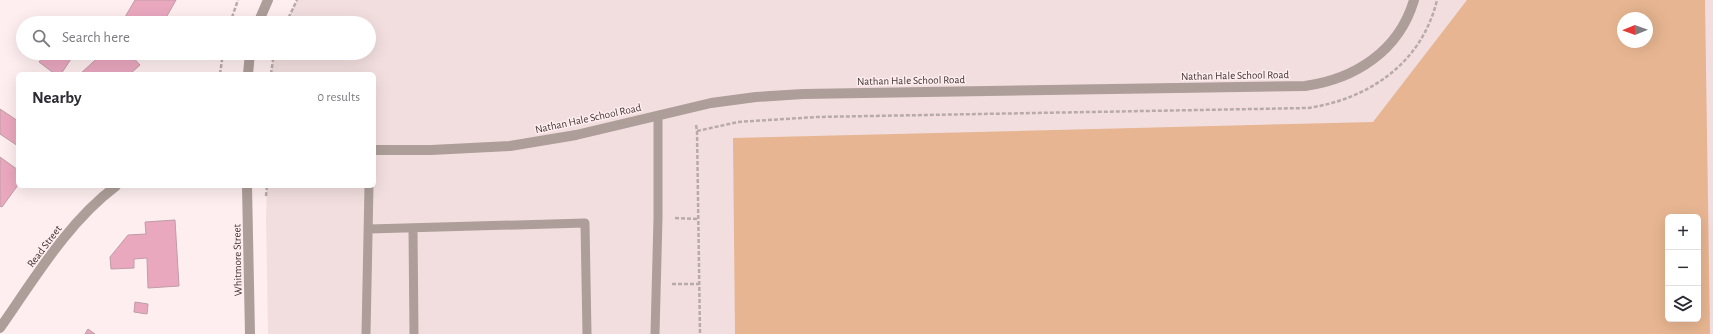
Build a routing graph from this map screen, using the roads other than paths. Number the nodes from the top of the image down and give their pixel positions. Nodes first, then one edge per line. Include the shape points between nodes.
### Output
1 (268, 0) edge
2 (1414, 0) edge
3 (261, 16) edge
4 (249, 60) edge
5 (248, 72) edge
6 (658, 116) junction
7 (376, 150) edge
8 (114, 188) edge
9 (247, 188) edge
10 (369, 188) edge
11 (370, 229) junction
12 (413, 229) junction
13 (0, 328) edge
14 (250, 334) edge
15 (366, 334) edge
16 (414, 334) edge
17 (587, 334) edge
18 (655, 334) edge

1 - 3 street
2 - 6 street, Nathan Hale School Road via 1402,28 1388,46 1353,73 1321,84 803,94 711,103
4 - 5 street
6 - 7 street, Nathan Hale School Road via 576,135 510,146
6 - 18 lane
8 - 13 street, Read Street via 86,212 62,240
9 - 14 street, Whitmore Street
10 - 11 lane
11 - 12 lane
11 - 15 lane
12 - 16 lane
12 - 17 lane via 585,223

